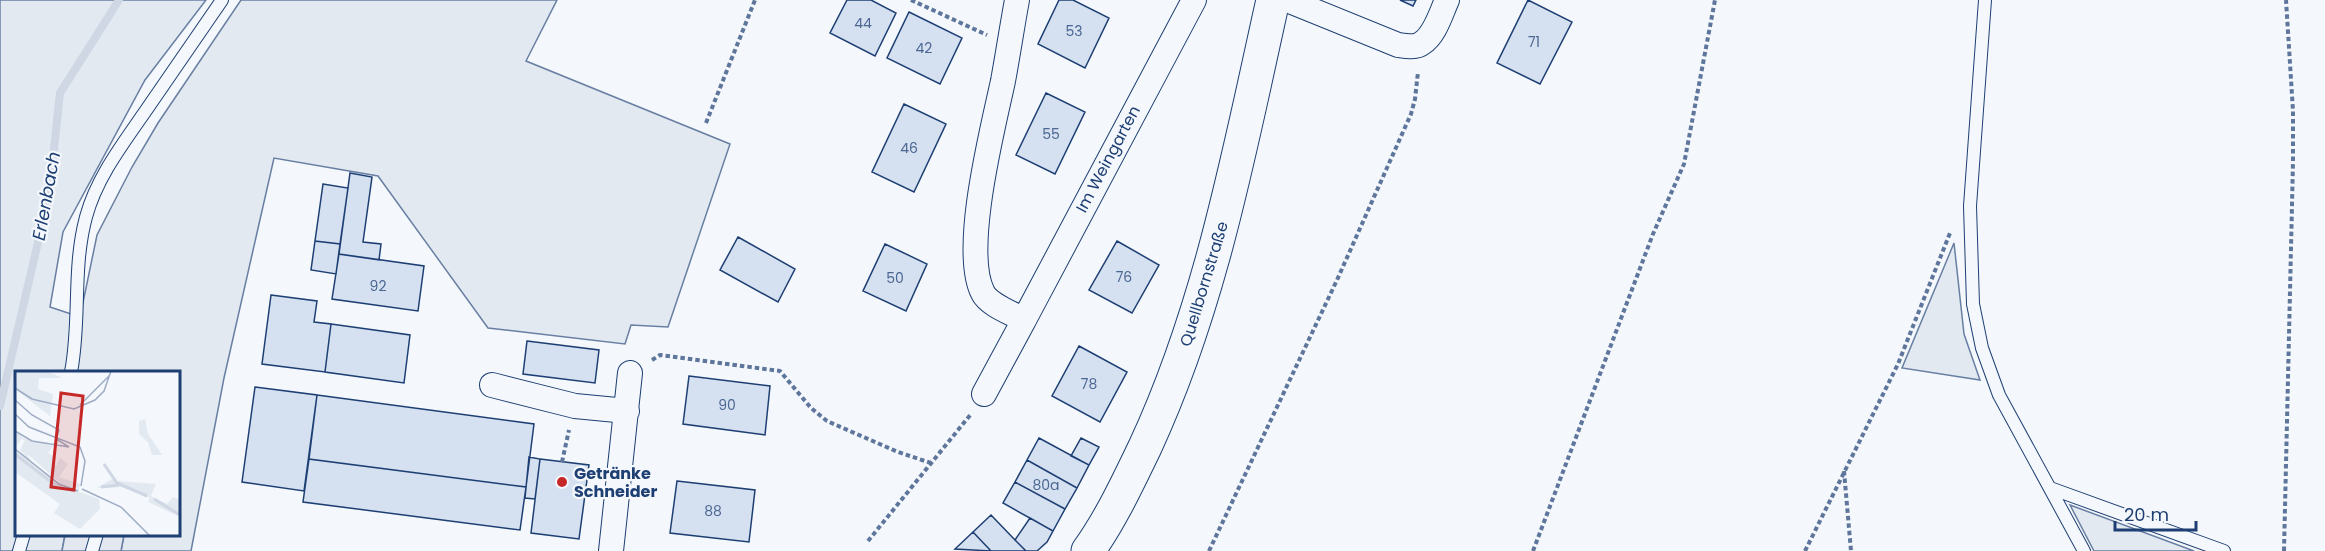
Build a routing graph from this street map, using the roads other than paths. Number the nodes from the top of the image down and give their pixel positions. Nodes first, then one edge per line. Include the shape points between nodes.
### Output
1 (222, 0) edge
2 (1017, 0) edge
3 (1194, 0) edge
4 (1272, 0) edge
5 (1287, 0) edge
6 (1447, 0) edge
7 (1984, 0) edge
8 (1024, 320) junction
9 (71, 371) edge
10 (630, 373) road end
11 (492, 384) dead end
12 (984, 394) road end
13 (627, 411) junction
14 (2050, 488) junction
15 (23, 536) edge
16 (96, 536) edge
17 (19, 551) edge
18 (92, 551) edge
19 (611, 551) edge
20 (1088, 551) edge
21 (2084, 551) edge
22 (2224, 551) edge

1 - 9 lane via 118,150 95,192 80,246
2 - 8 street via 982,186 975,270 988,299
3 - 8 street, Im Weingarten
4 - 20 main road, Quellbornstraße via 1229,201 1197,315 1156,423 1125,488
5 - 6 street via 1398,45 1411,46 1422,44
7 - 14 lane via 1970,206 1973,304 1982,348 1999,395
8 - 12 street, Im Weingarten
10 - 13 street
11 - 13 street via 575,406
13 - 19 street
14 - 21 lane
14 - 22 lane
15 - 17 lane
16 - 18 lane

